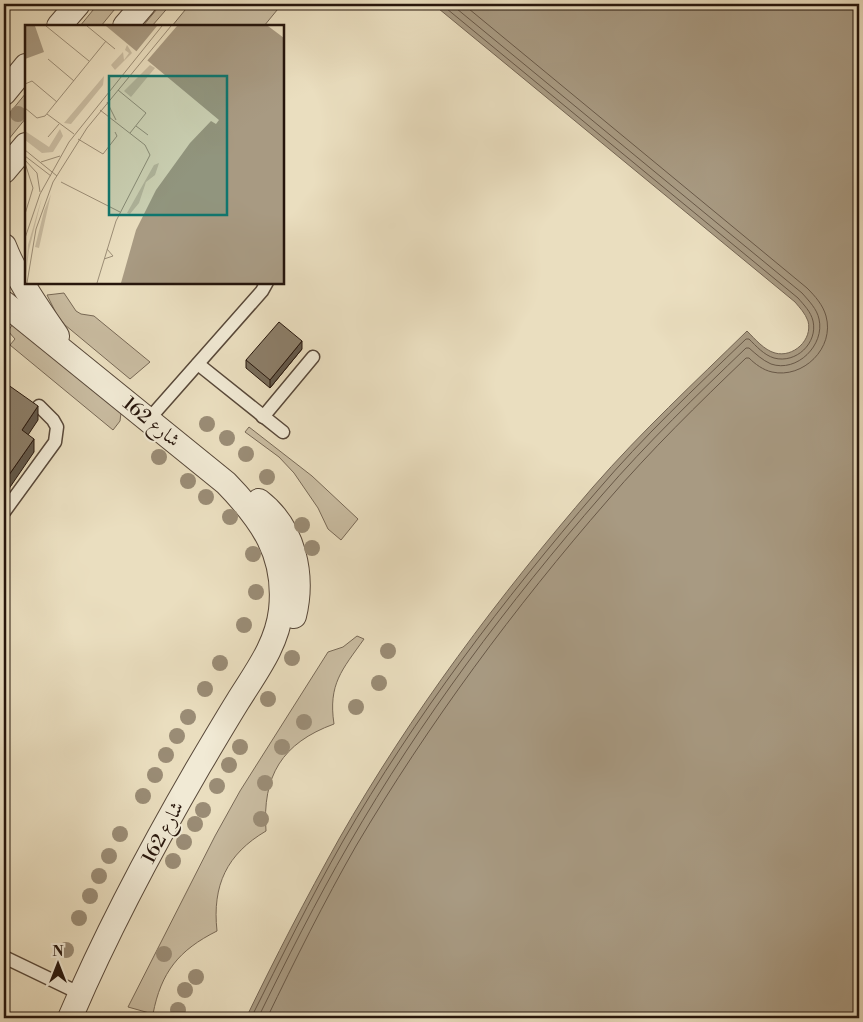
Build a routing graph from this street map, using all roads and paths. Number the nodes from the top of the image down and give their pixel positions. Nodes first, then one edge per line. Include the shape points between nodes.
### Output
1 (78, 4) edge
2 (144, 4) edge
3 (60, 25) edge
4 (126, 25) edge
5 (25, 67) edge
6 (4, 92) edge
7 (25, 146) edge
8 (4, 171) edge
9 (4, 246) edge
10 (266, 284) edge
11 (4, 303) edge
12 (313, 357) dead end
13 (77, 361) junction
14 (198, 364) junction
15 (39, 406) edge
16 (263, 417) junction
17 (149, 419) junction
18 (283, 432) dead end
19 (4, 512) edge
20 (4, 957) edge
21 (81, 994) junction
22 (70, 1018) edge

1 - 3 street
2 - 4 street
5 - 6 street
7 - 8 street
9 - 13 street, شارع 162 via 28,292
10 - 14 lane
11 - 13 street, شارع 162
12 - 16 lane
13 - 17 street, شارع 162
14 - 16 lane
14 - 17 lane
15 - 19 lane via 54,420 55,442
16 - 18 lane
17 - 21 street, شارع 162 via 226,483 258,518 273,546 282,593 281,608 268,654 158,839
20 - 21 lane
21 - 22 street, شارع 162

